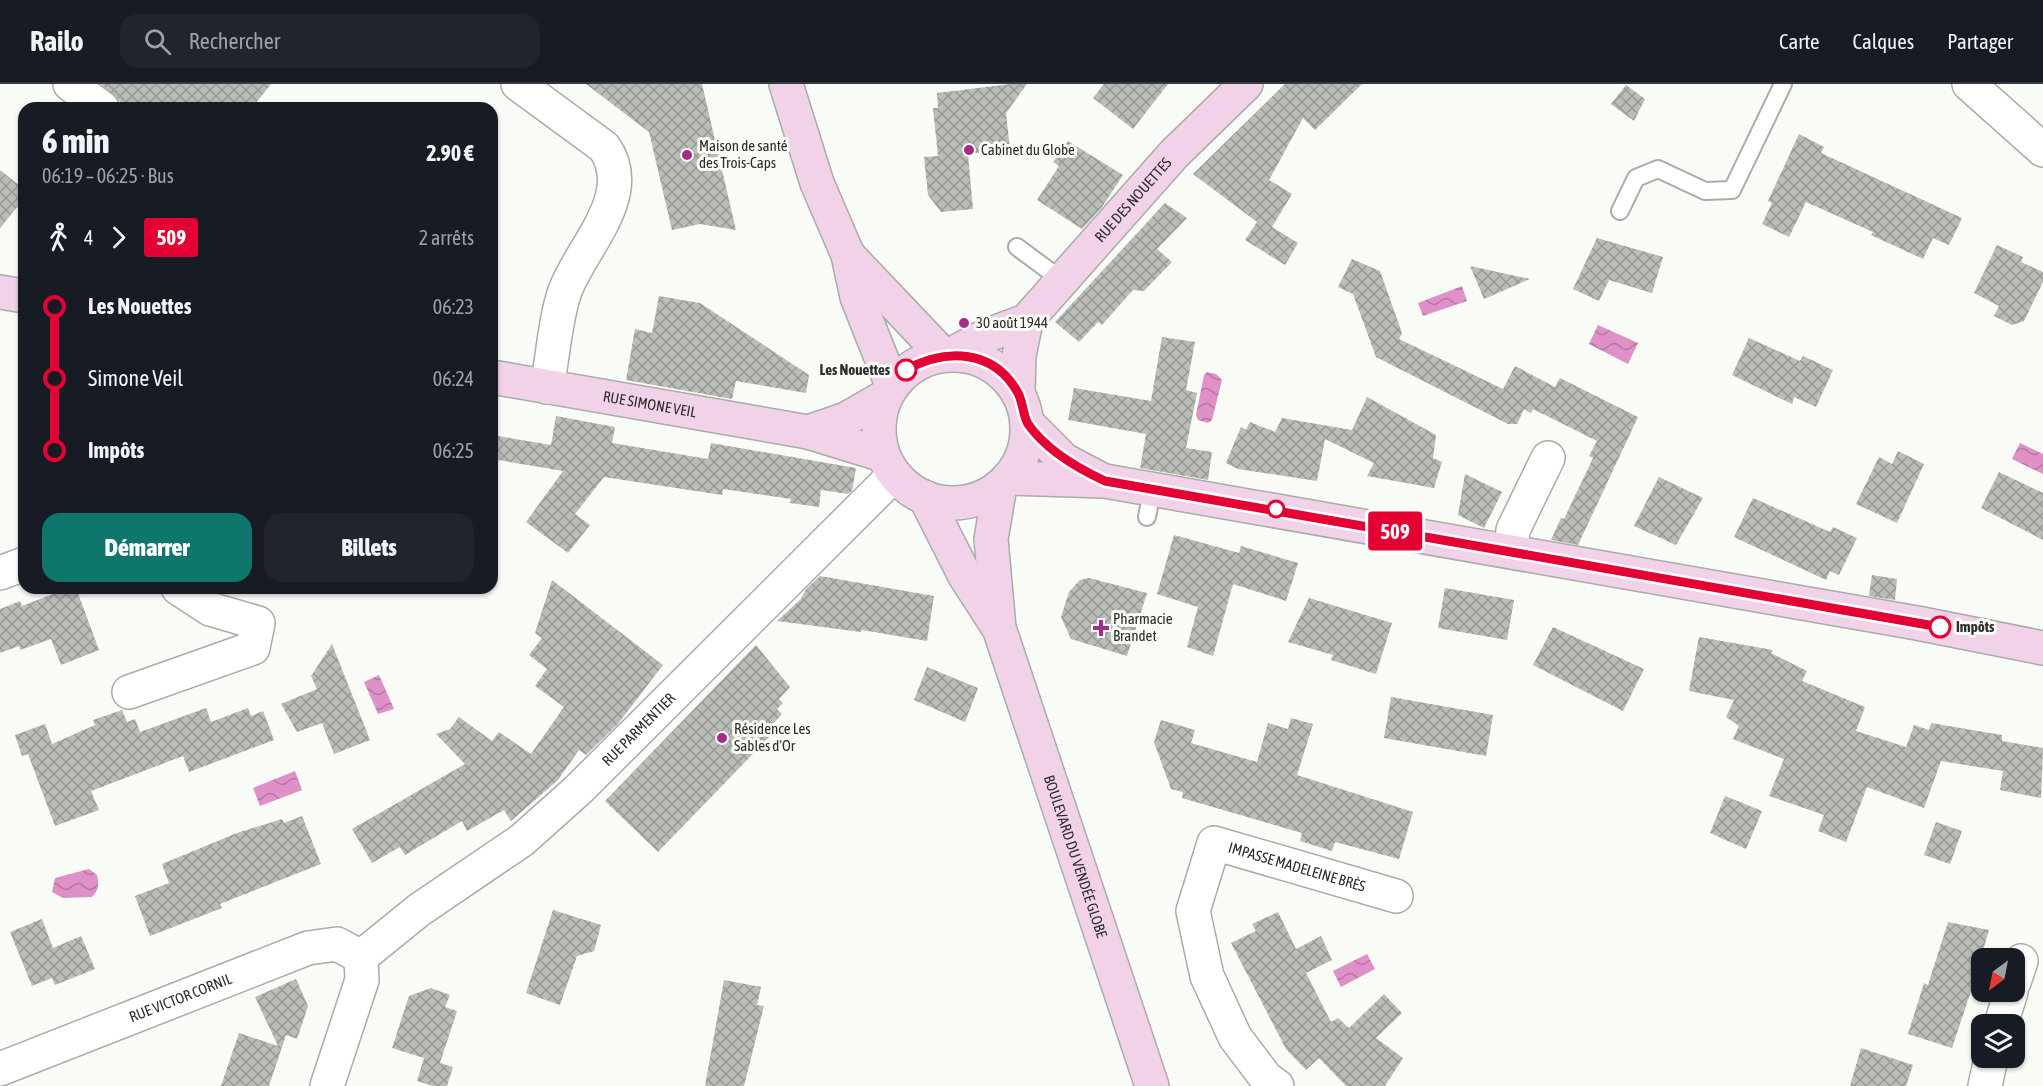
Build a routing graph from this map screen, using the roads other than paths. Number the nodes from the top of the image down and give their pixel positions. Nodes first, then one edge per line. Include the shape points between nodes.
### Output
1 (70, 84) edge
2 (518, 84) edge
3 (786, 84) edge
4 (1246, 84) edge
5 (1783, 84) edge
6 (1969, 84) edge
7 (94, 102) edge
8 (2043, 150) edge
9 (1620, 211) dead end
10 (1017, 247) dead end
11 (848, 255) junction
12 (1063, 281) junction
13 (0, 292) edge
14 (18, 295) edge
15 (1026, 321) junction
16 (947, 354) junction
17 (498, 378) edge
18 (547, 387) junction
19 (889, 390) junction
20 (1018, 392) junction
21 (1027, 423) junction
22 (808, 432) junction
23 (1548, 458) dead end
24 (889, 465) junction
25 (1105, 481) junction
26 (1004, 482) junction
27 (925, 497) junction
28 (1511, 551) junction
29 (18, 566) edge
30 (0, 573) edge
31 (187, 594) edge
32 (999, 628) junction
33 (2043, 648) edge
34 (129, 692) dead end
35 (1396, 896) dead end
36 (361, 957) junction
37 (1989, 1068) edge
38 (0, 1069) edge
39 (327, 1086) edge
40 (1152, 1086) edge
41 (1277, 1086) edge
42 (1985, 1086) edge

1 - 7 street
2 - 18 street via 604,147 615,181 601,228 565,291
3 - 11 main road via 817,183
4 - 12 main road, RUE DES NOUETTES via 1173,154
5 - 9 lane via 1732,189 1705,191 1658,169 1636,178
6 - 8 street
10 - 12 lane
11 - 16 main road
11 - 19 main road via 857,297
12 - 15 main road, RUE DES NOUETTES
13 - 14 main road
15 - 16 main road, RUE DES NOUETTES
15 - 20 main road via 1019,356
16 - 19 main road via 906,370
16 - 20 main road via 978,359 1000,372
17 - 18 main road, RUE SIMONE VEIL
18 - 22 main road, RUE SIMONE VEIL
19 - 22 main road, RUE SIMONE VEIL via 846,419
19 - 24 main road via 879,415 878,436
20 - 21 main road
21 - 25 main road via 1064,460
21 - 26 main road via 1026,443 1019,462
22 - 24 main road, RUE SIMONE VEIL
23 - 28 street via 1513,530
24 - 27 main road via 908,488
24 - 36 street, RUE PARMENTIER via 779,591 578,790 538,825 419,910
25 - 26 main road
25 - 28 main road via 1150,504 1238,503
26 - 27 main road via 977,499 951,503
26 - 32 main road, BOULEVARD DU VENDÉE GLOBE via 991,548
27 - 32 main road, BOULEVARD DU VENDÉE GLOBE via 966,576
28 - 33 main road
29 - 30 street
31 - 34 street via 210,609 258,623 253,648
32 - 40 main road, BOULEVARD DU VENDÉE GLOBE
35 - 41 street, IMPASSE MADELEINE BRÈS via 1214,843 1193,911 1207,976 1235,1037 1266,1078
36 - 38 street, RUE VICTOR CORNIL via 337,944 308,948
36 - 39 street via 362,980
37 - 42 street

